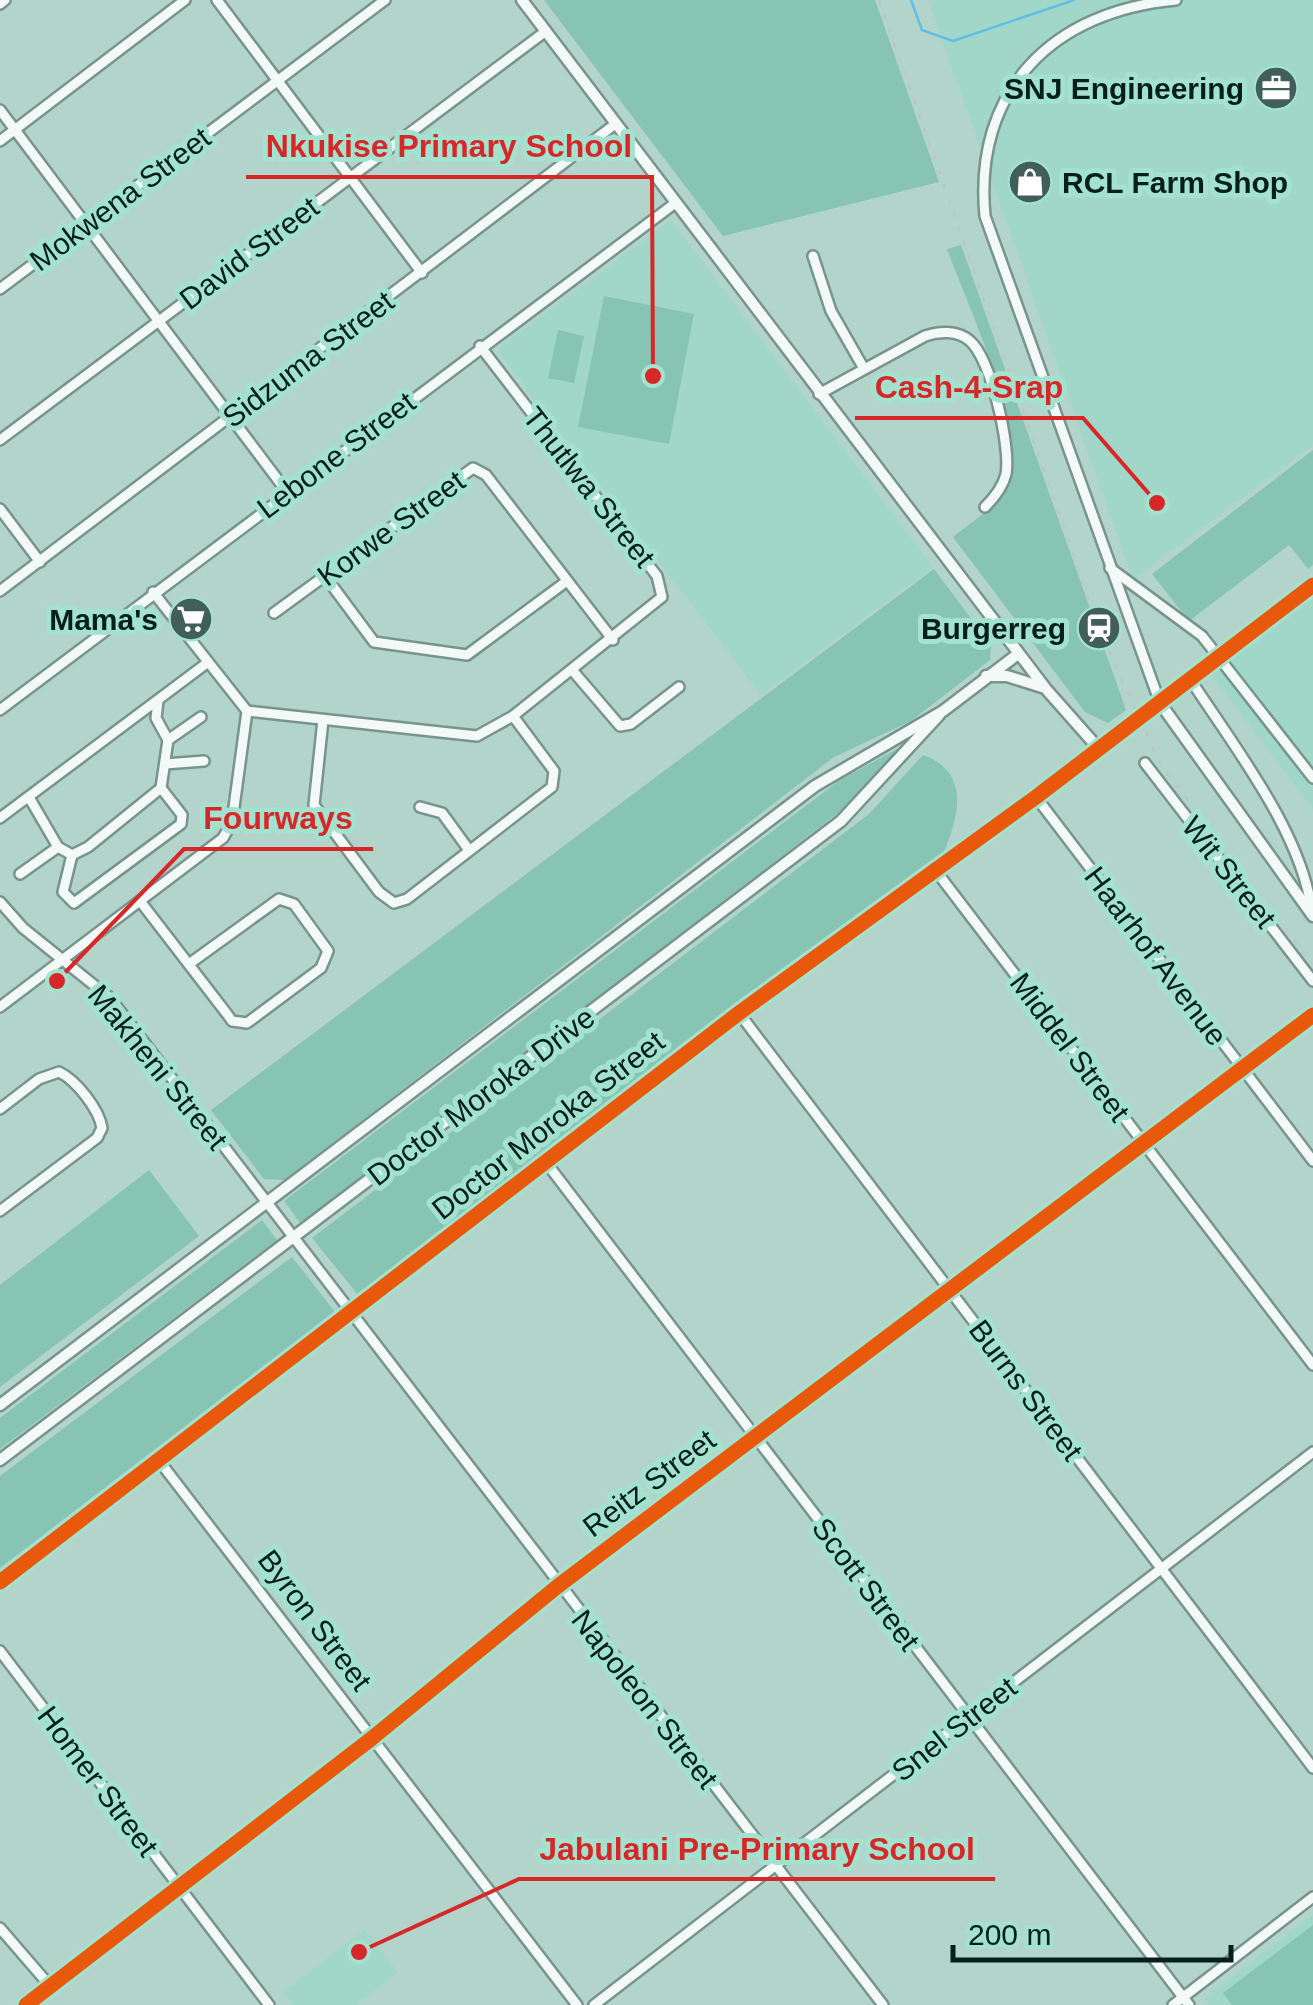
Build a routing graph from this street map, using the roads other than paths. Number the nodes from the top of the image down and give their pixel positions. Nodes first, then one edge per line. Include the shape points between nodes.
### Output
1 (185, 0) edge
2 (217, 0) edge
3 (384, 0) edge
4 (522, 0) edge
5 (1176, 0) edge
6 (546, 30) junction
7 (277, 81) junction
8 (0, 110) edge
9 (614, 125) junction
10 (15, 130) junction
11 (0, 141) edge
12 (350, 177) junction
13 (674, 204) junction
14 (85, 224) junction
15 (813, 256) dead end
16 (422, 273) junction
17 (0, 290) edge
18 (158, 322) junction
19 (480, 346) junction
20 (862, 367) junction
21 (820, 394) junction
22 (230, 418) junction
23 (0, 440) edge
24 (287, 492) junction
25 (986, 507) dead end
26 (0, 509) edge
27 (40, 562) junction
28 (1110, 568) junction
29 (325, 576) junction
30 (567, 582) junction
31 (1313, 585) edge
32 (0, 591) edge
33 (153, 592) junction
34 (274, 613) dead end
35 (613, 640) junction
36 (1018, 654) junction
37 (1219, 654) junction
38 (207, 663) junction
39 (573, 670) junction
40 (985, 676) junction
41 (1190, 678) junction
42 (678, 687) dead end
43 (1046, 688) junction
44 (158, 701) junction
45 (1160, 703) junction
46 (0, 710) edge
47 (247, 711) junction
48 (943, 711) junction
49 (513, 716) junction
50 (201, 717) dead end
51 (323, 720) junction
52 (168, 740) junction
53 (1099, 749) junction
54 (204, 761) dead end
55 (1145, 763) dead end
56 (165, 764) junction
57 (1313, 778) edge
58 (161, 788) junction
59 (1036, 798) junction
60 (30, 799) junction
61 (420, 807) dead end
62 (0, 818) edge
63 (58, 847) junction
64 (468, 850) junction
65 (72, 855) junction
66 (936, 871) junction
67 (20, 874) dead end
68 (140, 901) junction
69 (0, 902) edge
70 (1313, 916) edge
71 (62, 959) junction
72 (189, 964) junction
73 (1313, 981) edge
74 (0, 1007) edge
75 (739, 1013) junction
76 (1313, 1014) edge
77 (1242, 1068) junction
78 (0, 1109) edge
79 (1142, 1144) junction
80 (545, 1161) junction
81 (1313, 1162) edge
82 (264, 1200) junction
83 (0, 1211) edge
84 (293, 1238) junction
85 (950, 1290) junction
86 (353, 1310) junction
87 (1313, 1365) edge
88 (0, 1405) edge
89 (754, 1437) junction
90 (1313, 1452) edge
91 (157, 1458) junction
92 (0, 1460) edge
93 (1161, 1567) junction
94 (0, 1582) edge
95 (558, 1586) junction
96 (0, 1651) edge
97 (968, 1719) junction
98 (371, 1739) junction
99 (1313, 1768) edge
100 (776, 1867) junction
101 (178, 1886) junction
102 (1313, 1898) edge
103 (0, 1928) edge
104 (50, 1986) junction
105 (1186, 2001) edge
106 (26, 2005) edge
107 (269, 2005) edge
108 (577, 2005) edge
109 (594, 2005) edge
110 (882, 2005) edge
111 (1172, 2005) edge

1 - 10 street
2 - 7 street
3 - 7 street, Mokwena Street
4 - 6 street
5 - 28 street via 1106,14 1030,62 1009,88 983,163 985,216
6 - 9 street
6 - 12 street, David Street
7 - 12 street
7 - 14 street, Mokwena Street
8 - 10 street
9 - 13 street
9 - 16 street, Sidzuma Street
10 - 11 street
10 - 14 street
12 - 16 street
12 - 18 street, David Street
13 - 19 street, Lebone Street
13 - 21 street
14 - 17 street, Mokwena Street
14 - 18 street
15 - 20 street via 831,311
16 - 22 street, Sidzuma Street
18 - 22 street
18 - 23 street, David Street
19 - 24 street, Lebone Street
19 - 35 street, Thutlwa Street via 662,585 658,604
20 - 21 street
20 - 25 street via 934,333 962,335 974,344 1007,455 1004,482
21 - 36 street
22 - 24 street
22 - 27 street, Sidzuma Street
24 - 33 street, Lebone Street
26 - 27 street
27 - 32 street, Sidzuma Street
28 - 37 street via 1172,610
28 - 45 street
29 - 30 street via 374,642 452,656 473,651
29 - 30 street, Korwe Street via 473,468 486,475
29 - 34 street, Korwe Street
30 - 35 street, Korwe Street
31 - 37 street
33 - 38 street
33 - 46 street, Lebone Street
35 - 39 street, Thutlwa Street
36 - 40 street, Doctor Moroka Drive
36 - 43 street
37 - 41 street
37 - 57 street
38 - 44 street
38 - 47 street
39 - 42 street via 620,726
39 - 49 street, Thutlwa Street
40 - 43 street
40 - 48 street, Doctor Moroka Drive
41 - 45 street
41 - 70 street via 1257,782 1304,873
43 - 53 street
44 - 52 street via 156,718
44 - 60 street
45 - 53 street, Doctor Moroka Street
45 - 70 street
47 - 51 street, Thutlwa Street
47 - 68 street via 229,831
48 - 82 street, Doctor Moroka Drive via 814,786
48 - 84 street, Doctor Moroka Drive via 841,821
49 - 51 street, Thutlwa Street via 478,736
49 - 64 street via 555,782
50 - 52 street
51 - 64 street via 314,804 384,897 401,902
52 - 56 street
53 - 59 street, Doctor Moroka Street
54 - 56 street
55 - 73 street, Wit Street
56 - 58 street
58 - 65 street
58 - 65 street via 182,815 181,824 71,903 63,888
59 - 66 street, Doctor Moroka Street
59 - 77 street, Haarhof Avenue
60 - 62 street
60 - 63 street
61 - 64 street via 442,813
63 - 65 street
63 - 67 street
66 - 75 street, Doctor Moroka Street
66 - 79 street, Middel Street
68 - 71 street
68 - 72 street
69 - 71 street, Makheni Street
71 - 74 street
71 - 82 street, Makheni Street via 110,998
72 - 72 street via 232,1021 247,1024 320,968 328,951 294,904 279,899
75 - 80 street, Doctor Moroka Street
75 - 85 street, Burns Street
76 - 77 street, Reitz Street
77 - 79 street, Reitz Street
77 - 81 street, Haarhof Avenue
78 - 83 street via 59,1072 99,1115 102,1128
79 - 85 street, Reitz Street
79 - 87 street, Middel Street
80 - 86 street, Doctor Moroka Street
80 - 89 street, Scott Street
82 - 84 street, Napoleon Street
82 - 88 street, Doctor Moroka Drive
84 - 86 street, Napoleon Street
84 - 92 street, Doctor Moroka Drive
85 - 89 street, Reitz Street
85 - 93 street, Burns Street
86 - 91 street, Doctor Moroka Street
86 - 95 street, Napoleon Street
89 - 95 street, Reitz Street
89 - 97 street, Scott Street
90 - 93 street, Snel Street
91 - 94 street, Doctor Moroka Street
91 - 98 street, Byron Street
93 - 97 street, Snel Street
93 - 99 street, Burns Street
95 - 98 street, Reitz Street
95 - 100 street, Napoleon Street
96 - 101 street, Homer Street
97 - 100 street, Snel Street
97 - 105 street, Scott Street
98 - 101 street, Reitz Street
98 - 108 street, Byron Street
100 - 109 street, Snel Street
100 - 110 street, Napoleon Street
101 - 104 street, Reitz Street
101 - 107 street, Homer Street
102 - 105 street
103 - 104 street
104 - 106 street, Reitz Street
105 - 111 street

